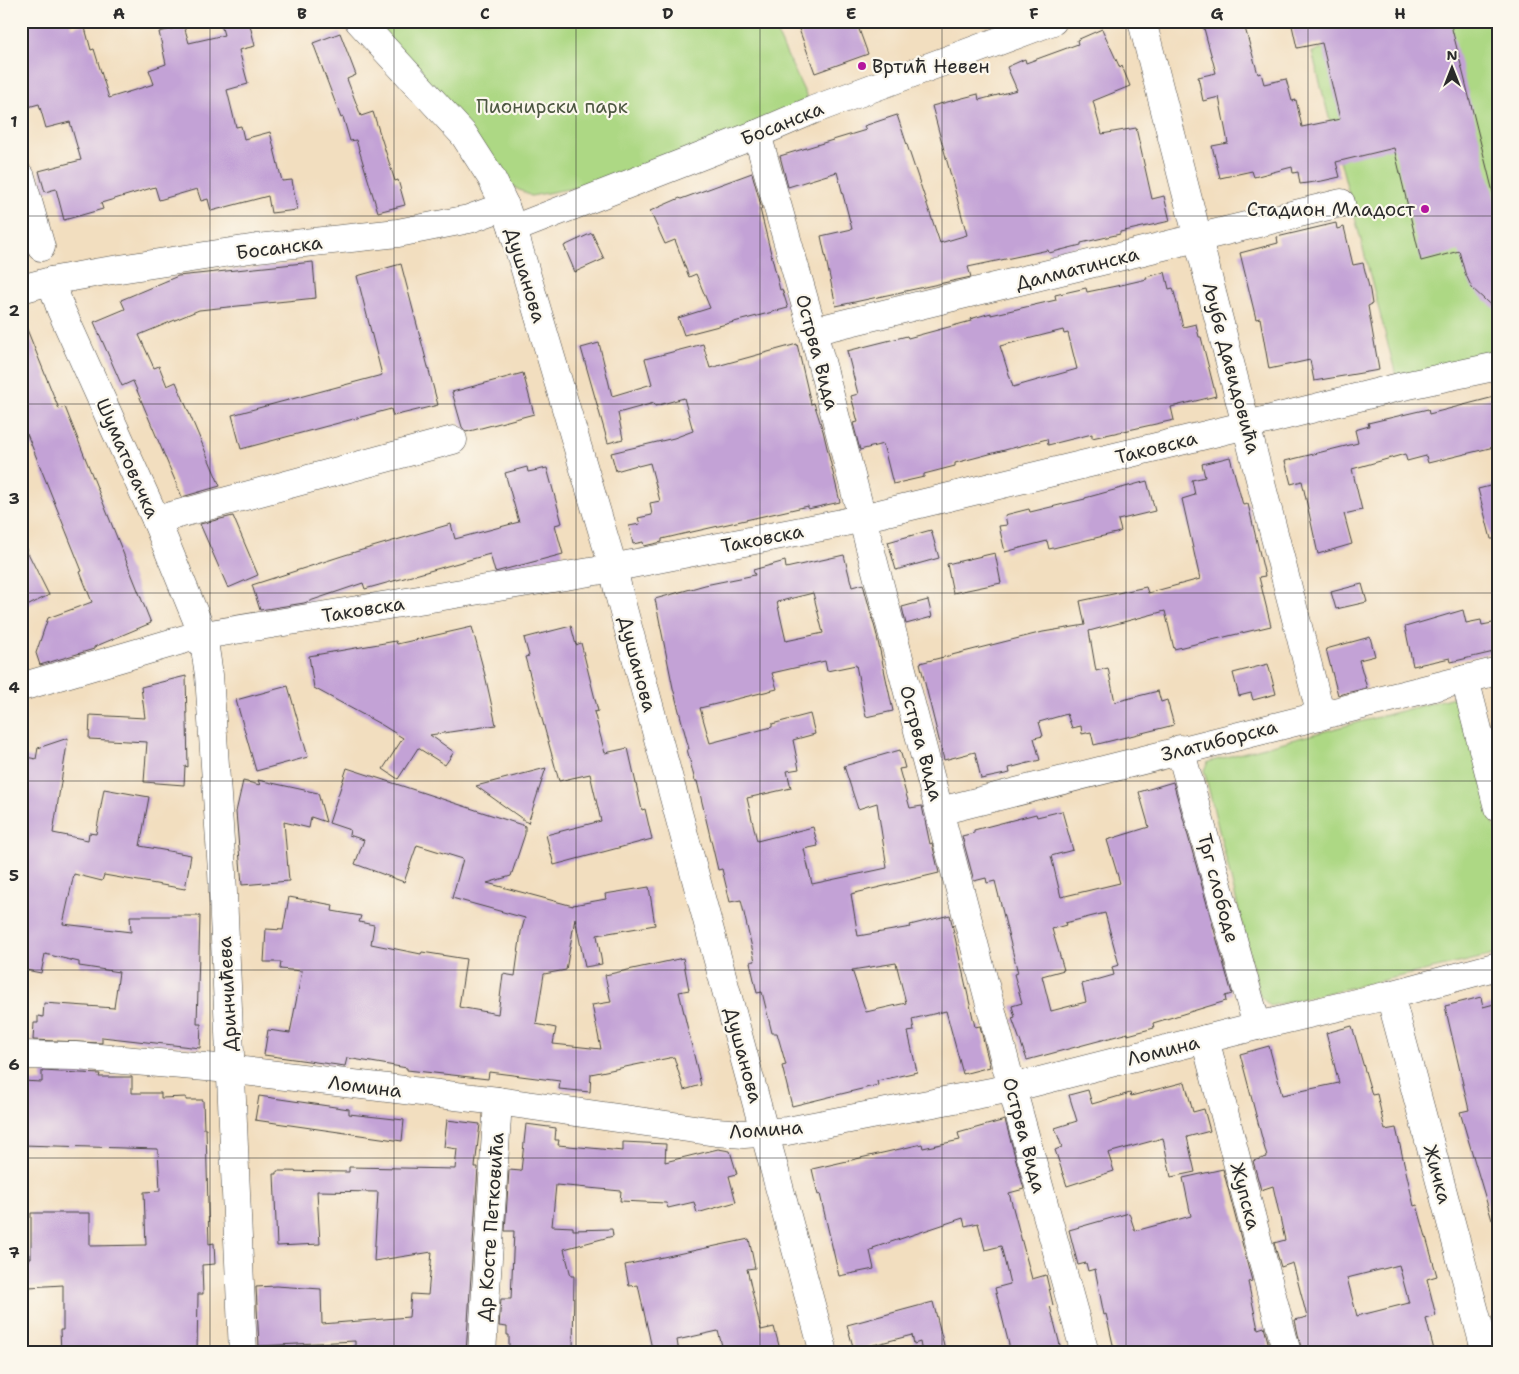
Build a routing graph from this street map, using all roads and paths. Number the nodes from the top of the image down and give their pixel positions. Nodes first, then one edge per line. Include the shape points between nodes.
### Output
1 (360, 21) edge
2 (1053, 21) edge
3 (1142, 21) edge
4 (757, 134) junction
5 (21, 177) edge
6 (1341, 203) dead end
7 (509, 218) junction
8 (1198, 238) junction
9 (41, 248) dead end
10 (51, 281) junction
11 (21, 289) edge
12 (814, 331) junction
13 (1498, 366) edge
14 (1247, 425) junction
15 (452, 440) dead end
16 (863, 518) junction
17 (156, 520) junction
18 (613, 567) junction
19 (203, 635) junction
20 (1498, 671) edge
21 (1465, 679) junction
22 (21, 687) edge
23 (1321, 716) junction
24 (1180, 750) junction
25 (1498, 808) edge
26 (940, 811) junction
27 (1498, 966) edge
28 (1390, 995) junction
29 (1257, 1026) junction
30 (1205, 1039) junction
31 (21, 1055) edge
32 (231, 1070) junction
33 (1012, 1088) junction
34 (498, 1102) junction
35 (765, 1131) junction
36 (243, 1353) edge
37 (482, 1353) edge
38 (824, 1353) edge
39 (1085, 1353) edge
40 (1287, 1353) edge
41 (1486, 1353) edge

1 - 7 street, Душанова via 464,135 491,177
2 - 4 street, Босанска
3 - 8 street, Љубе Давидовића
4 - 7 street, Босанска
4 - 12 street, Острва Вида
5 - 9 street
6 - 8 street, Далматинска
7 - 10 street, Босанска via 469,219 398,233 257,248
7 - 18 street, Душанова
8 - 12 street, Далматинска
8 - 14 street, Љубе Давидовића
10 - 11 street, Босанска
10 - 17 street, Шуматовачка via 61,310
12 - 16 street, Острва Вида
13 - 14 street, Таковска
14 - 16 street, Таковска
14 - 23 street, Љубе Давидовића
15 - 17 street
16 - 18 street, Таковска
16 - 26 street, Острва Вида
17 - 19 street, Шуматовачка
18 - 19 street, Таковска
18 - 35 street, Душанова
19 - 22 street, Таковска
19 - 32 street, Дринчићева via 209,675
20 - 21 street, Златиборска
21 - 23 street, Златиборска
21 - 25 street
23 - 24 street, Златиборска
24 - 26 street, Златиборска
24 - 29 street, Трг слободе
26 - 33 street, Острва Вида
27 - 28 street, Ломина
28 - 29 street, Ломина
28 - 41 street, Жичка
29 - 30 street, Ломина
30 - 33 street, Ломина
30 - 40 street, Жупска
31 - 32 street, Ломина via 75,1056
32 - 34 street, Ломина
32 - 36 street, Дринчићева
33 - 35 street, Ломина via 795,1129
33 - 39 street, Острва Вида
34 - 35 street, Ломина via 716,1132 744,1134
34 - 37 street, Др Косте Петковића
35 - 38 street, Душанова

